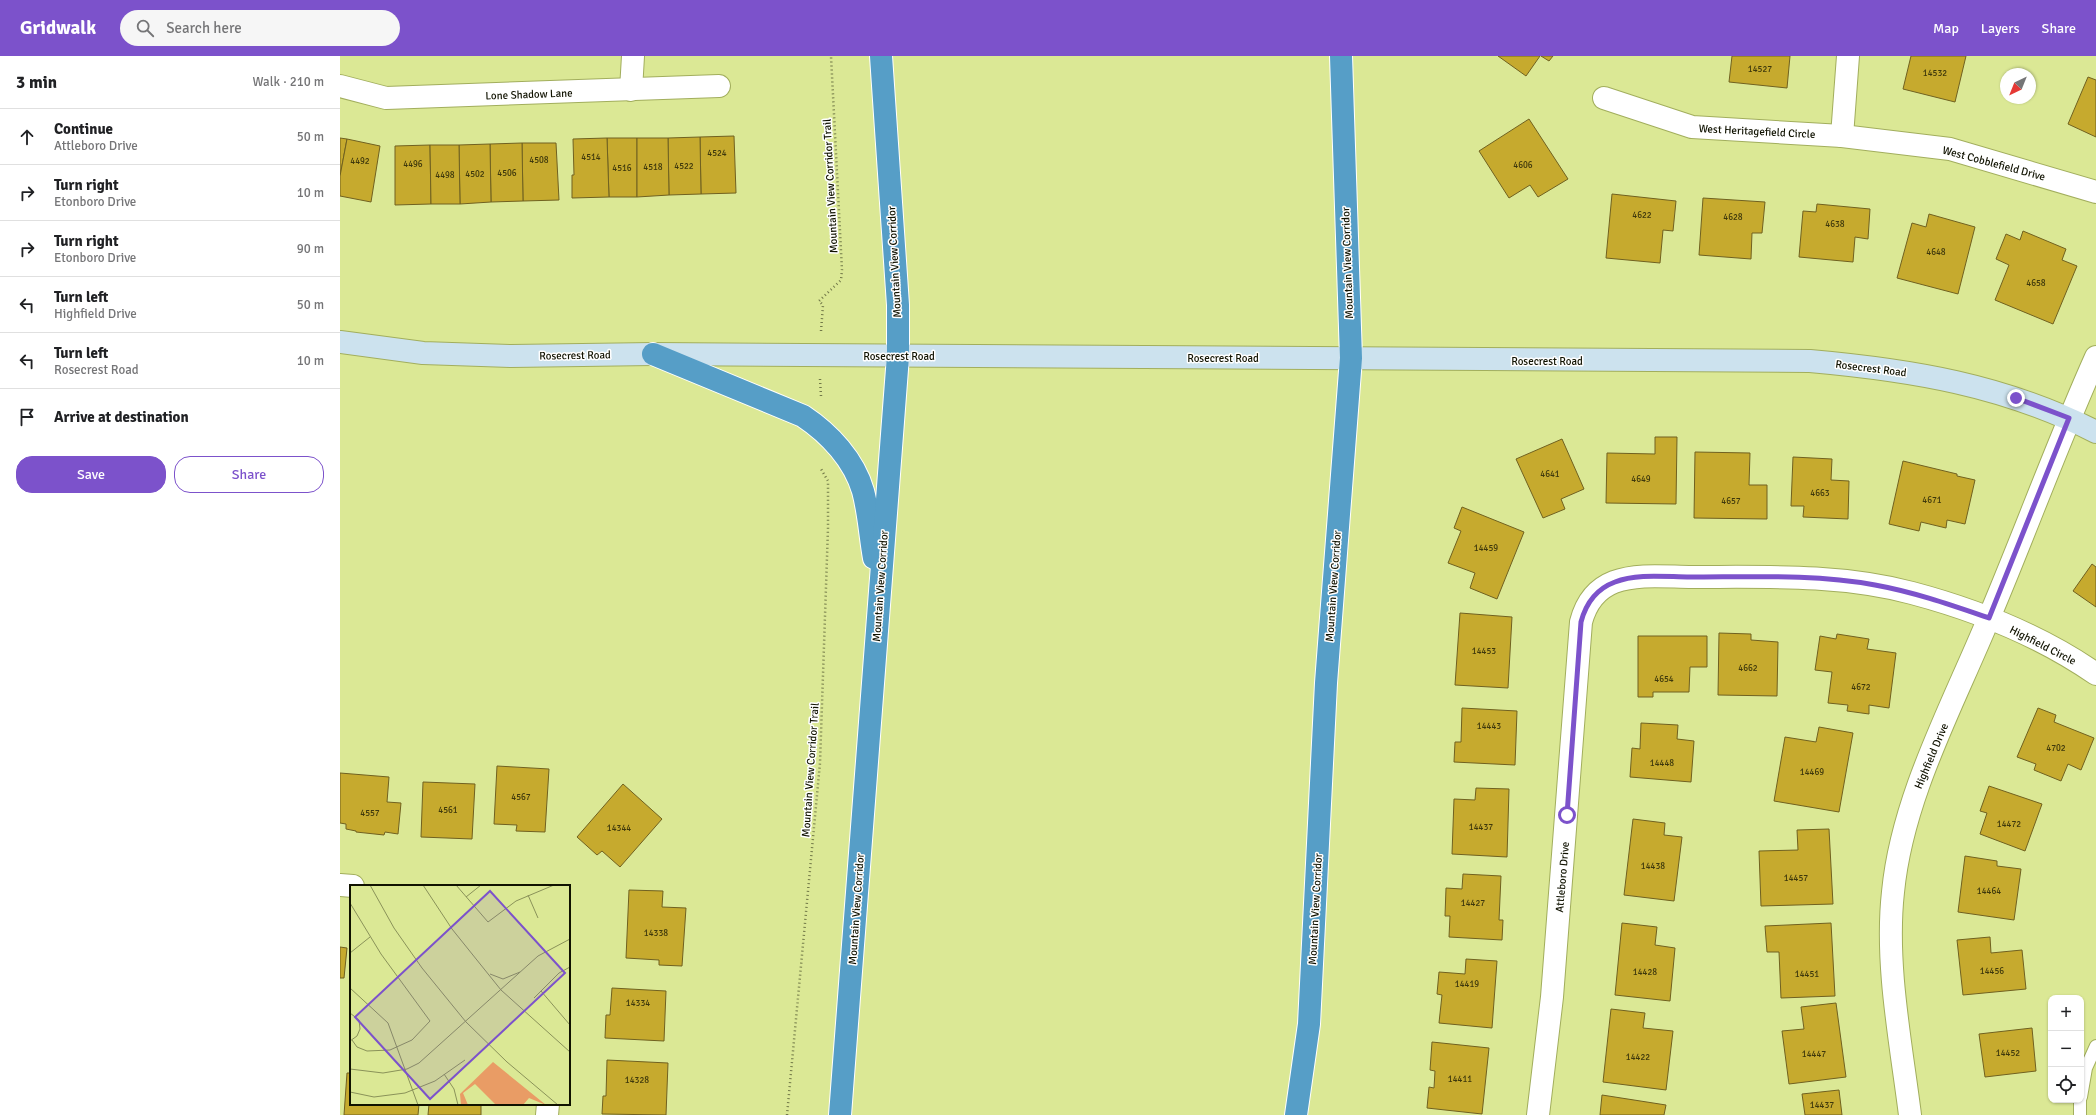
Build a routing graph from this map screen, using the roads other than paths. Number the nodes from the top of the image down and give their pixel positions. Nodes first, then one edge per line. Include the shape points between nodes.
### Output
1 (633, 56) edge
2 (881, 56) edge
3 (1341, 56) edge
4 (1848, 56) edge
5 (340, 86) edge
6 (719, 86) dead end
7 (631, 90) junction
8 (1604, 98) dead end
9 (1842, 136) junction
10 (2096, 192) edge
11 (340, 342) edge
12 (653, 354) junction
13 (898, 356) junction
14 (2096, 357) edge
15 (1351, 358) junction
16 (2069, 418) junction
17 (2096, 432) edge
18 (880, 594) junction
19 (1594, 594) joint
20 (1989, 618) junction
21 (2096, 674) edge
22 (340, 885) edge
23 (350, 886) edge
24 (2096, 1046) edge
25 (2084, 1080) edge
26 (2080, 1103) edge
27 (548, 1105) edge
28 (547, 1115) edge
29 (840, 1115) edge
30 (1296, 1115) edge
31 (1538, 1115) edge
32 (1910, 1115) edge
33 (2080, 1115) edge

1 - 7 street
2 - 13 highway, Mountain View Corridor via 898,304
3 - 15 highway, Mountain View Corridor
4 - 9 street
5 - 7 street, Lone Shadow Lane via 386,98
6 - 7 street, Lone Shadow Lane
8 - 9 street, West Heritagefield Circle via 1692,127
9 - 10 street, West Cobblefield Drive via 1950,149
11 - 12 main road, Rosecrest Road via 423,353 511,356
12 - 13 main road, Rosecrest Road
12 - 18 highway via 803,416 813,422 847,455 863,491
13 - 15 main road, Rosecrest Road
13 - 18 highway, Mountain View Corridor
14 - 16 street, Highfield Drive
15 - 16 main road, Rosecrest Road via 1810,361 1940,378 2016,398
15 - 30 highway, Mountain View Corridor via 1326,683 1309,1024
16 - 17 main road, Rosecrest Road
16 - 20 street, Highfield Drive
18 - 29 highway, Mountain View Corridor
19 - 20 street, Highfield Circle via 1615,581 1629,578 1808,577 1844,580 1911,592
19 - 31 street, Attleboro Drive via 1588,602 1581,622 1552,989
20 - 21 street, Highfield Circle
20 - 32 street, Highfield Drive via 1917,788 1898,854 1890,927
22 - 23 street
24 - 25 lane via 2086,1068
26 - 33 lane
27 - 28 street

